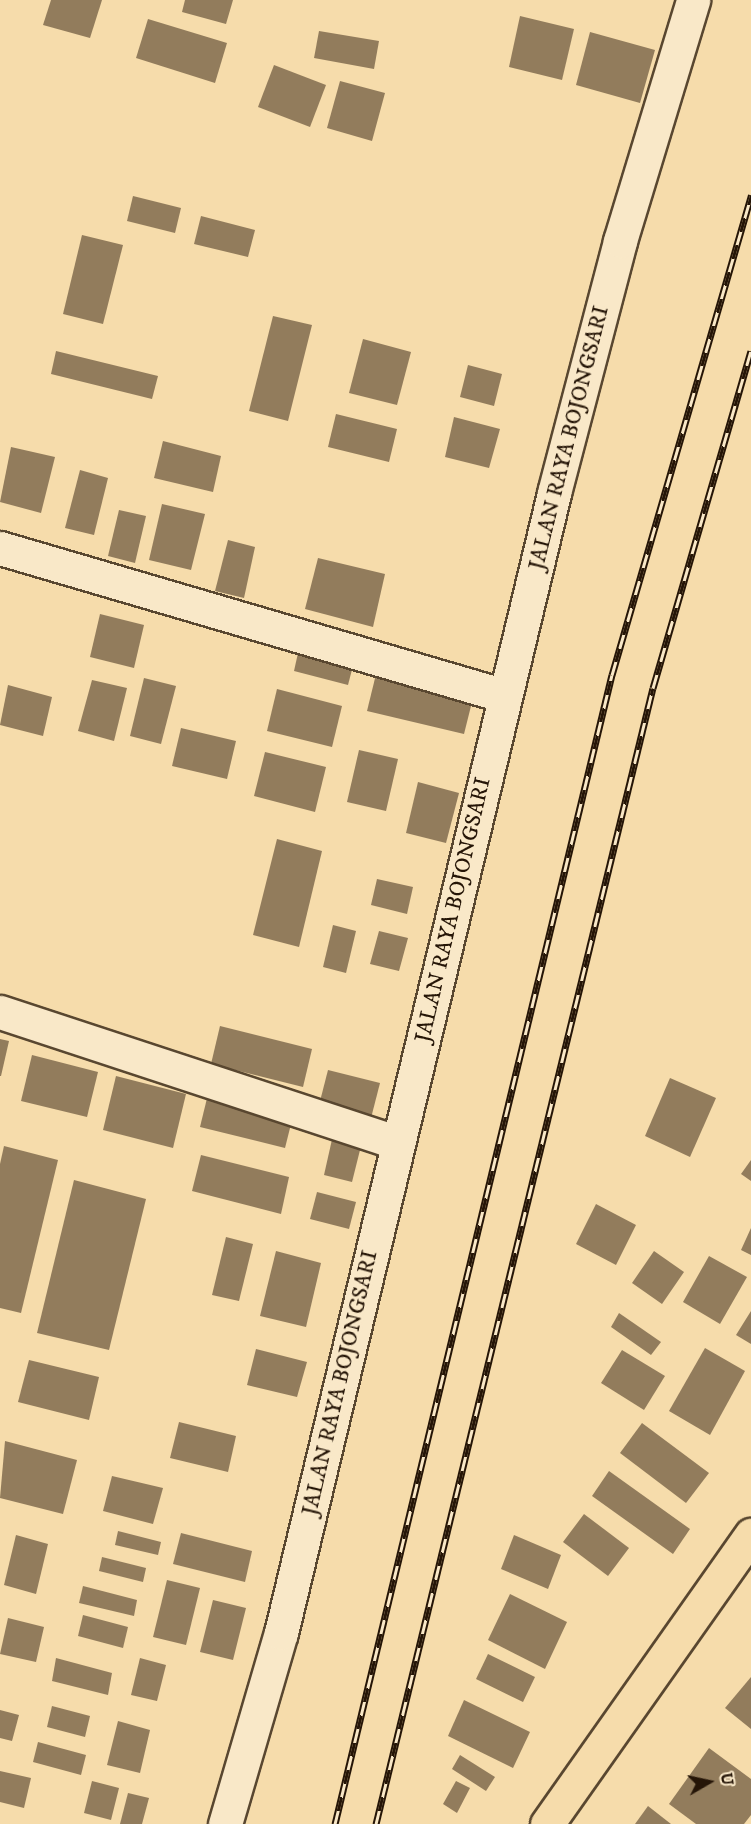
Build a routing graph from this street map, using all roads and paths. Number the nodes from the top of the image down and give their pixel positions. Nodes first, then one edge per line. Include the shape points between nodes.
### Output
1 (693, 0) edge
2 (0, 548) edge
3 (505, 696) junction
4 (0, 1012) edge
5 (398, 1143) junction
6 (751, 1535) edge
7 (225, 1824) edge
8 (547, 1824) edge

1 - 3 street, JALAN RAYA BOJONGSARI via 620,241
2 - 3 street
3 - 5 street, JALAN RAYA BOJONGSARI
4 - 5 street
5 - 7 street, JALAN RAYA BOJONGSARI via 281,1633
6 - 8 main road

